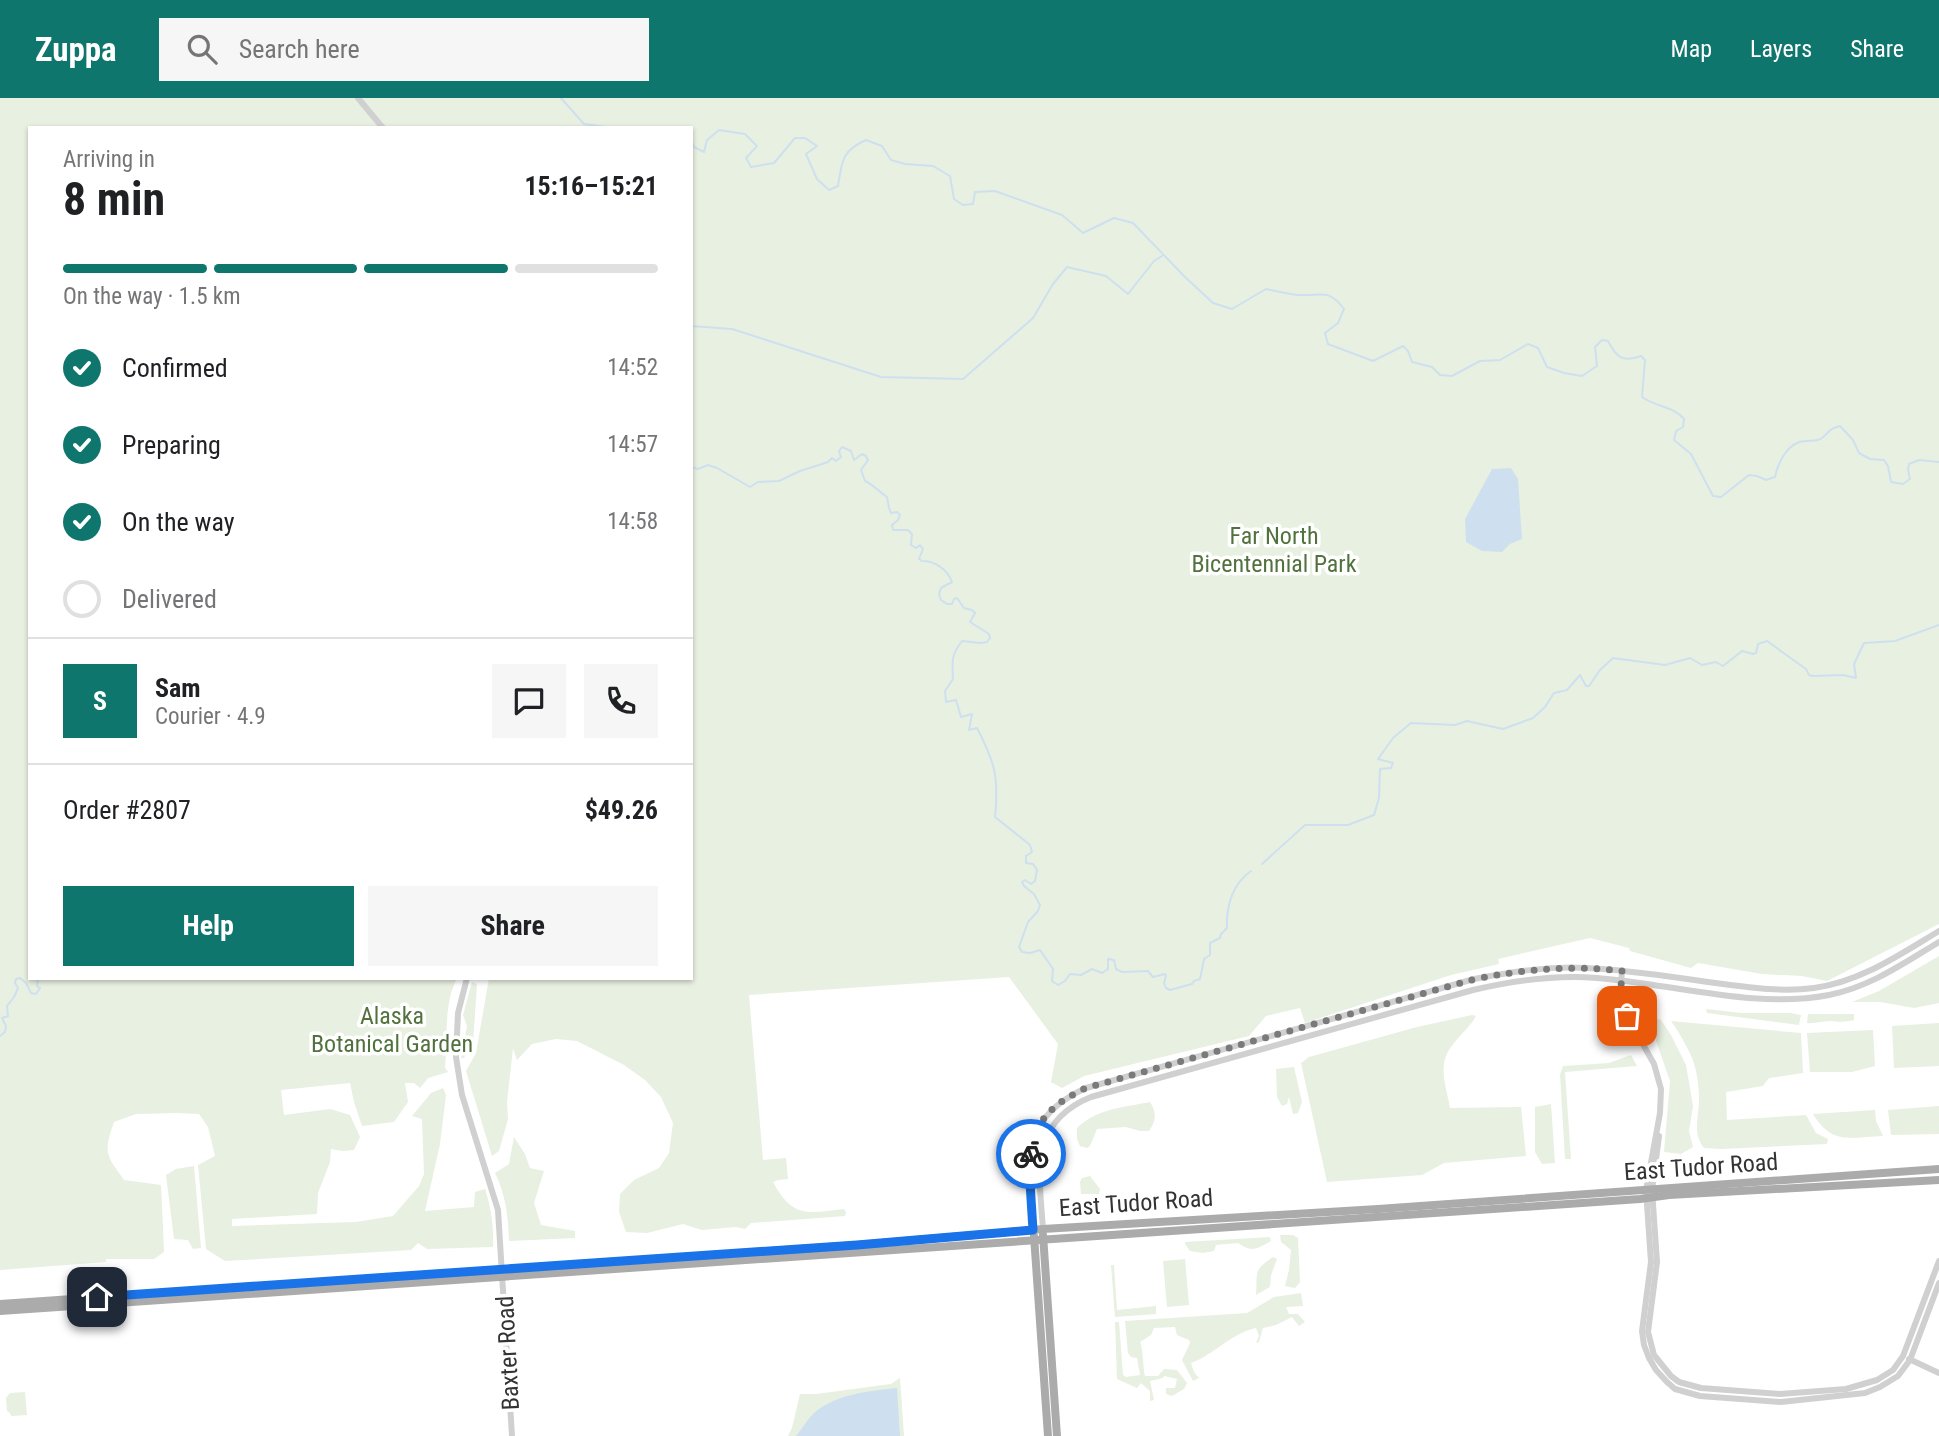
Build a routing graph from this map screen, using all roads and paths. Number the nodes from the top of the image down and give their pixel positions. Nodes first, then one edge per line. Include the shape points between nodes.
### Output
1 (358, 98) edge
2 (381, 126) edge
3 (1939, 931) edge
4 (1939, 943) edge
5 (1561, 968) junction
6 (1622, 971) junction
7 (467, 980) edge
8 (1516, 981) junction
9 (1621, 981) junction
10 (1939, 1169) edge
11 (1939, 1180) edge
12 (1649, 1194) junction
13 (1038, 1229) junction
14 (1039, 1241) junction
15 (1939, 1261) edge
16 (503, 1273) junction
17 (1939, 1283) edge
18 (0, 1304) edge
19 (0, 1311) edge
20 (1907, 1358) junction
21 (1939, 1373) edge
22 (512, 1436) edge
23 (1048, 1436) edge
24 (1057, 1436) edge

1 - 2 street
3 - 6 street via 1875,969 1815,988 1756,989
4 - 9 street via 1874,980 1805,999
5 - 6 street
5 - 8 street via 1521,974
5 - 13 street via 1475,979 1086,1088 1048,1114 1031,1148 1029,1167
6 - 9 street
7 - 16 street, Baxter Road via 456,1057 496,1201
8 - 9 street via 1574,977
8 - 13 street via 1077,1102 1065,1110 1044,1140
9 - 12 street via 1621,1005 1654,1064 1662,1102
10 - 12 main road, East Tudor Road
11 - 12 main road, East Tudor Road
12 - 13 main road, East Tudor Road
12 - 14 main road, East Tudor Road
12 - 20 street via 1657,1262 1648,1337 1654,1355 1679,1382 1780,1394 1846,1389 1885,1376
13 - 14 main road
13 - 16 main road, East Tudor Road
14 - 16 main road, East Tudor Road
14 - 23 main road
14 - 24 main road
15 - 20 street
16 - 18 main road, East Tudor Road
16 - 19 main road, East Tudor Road
16 - 22 street, Baxter Road
17 - 20 street
20 - 21 street

